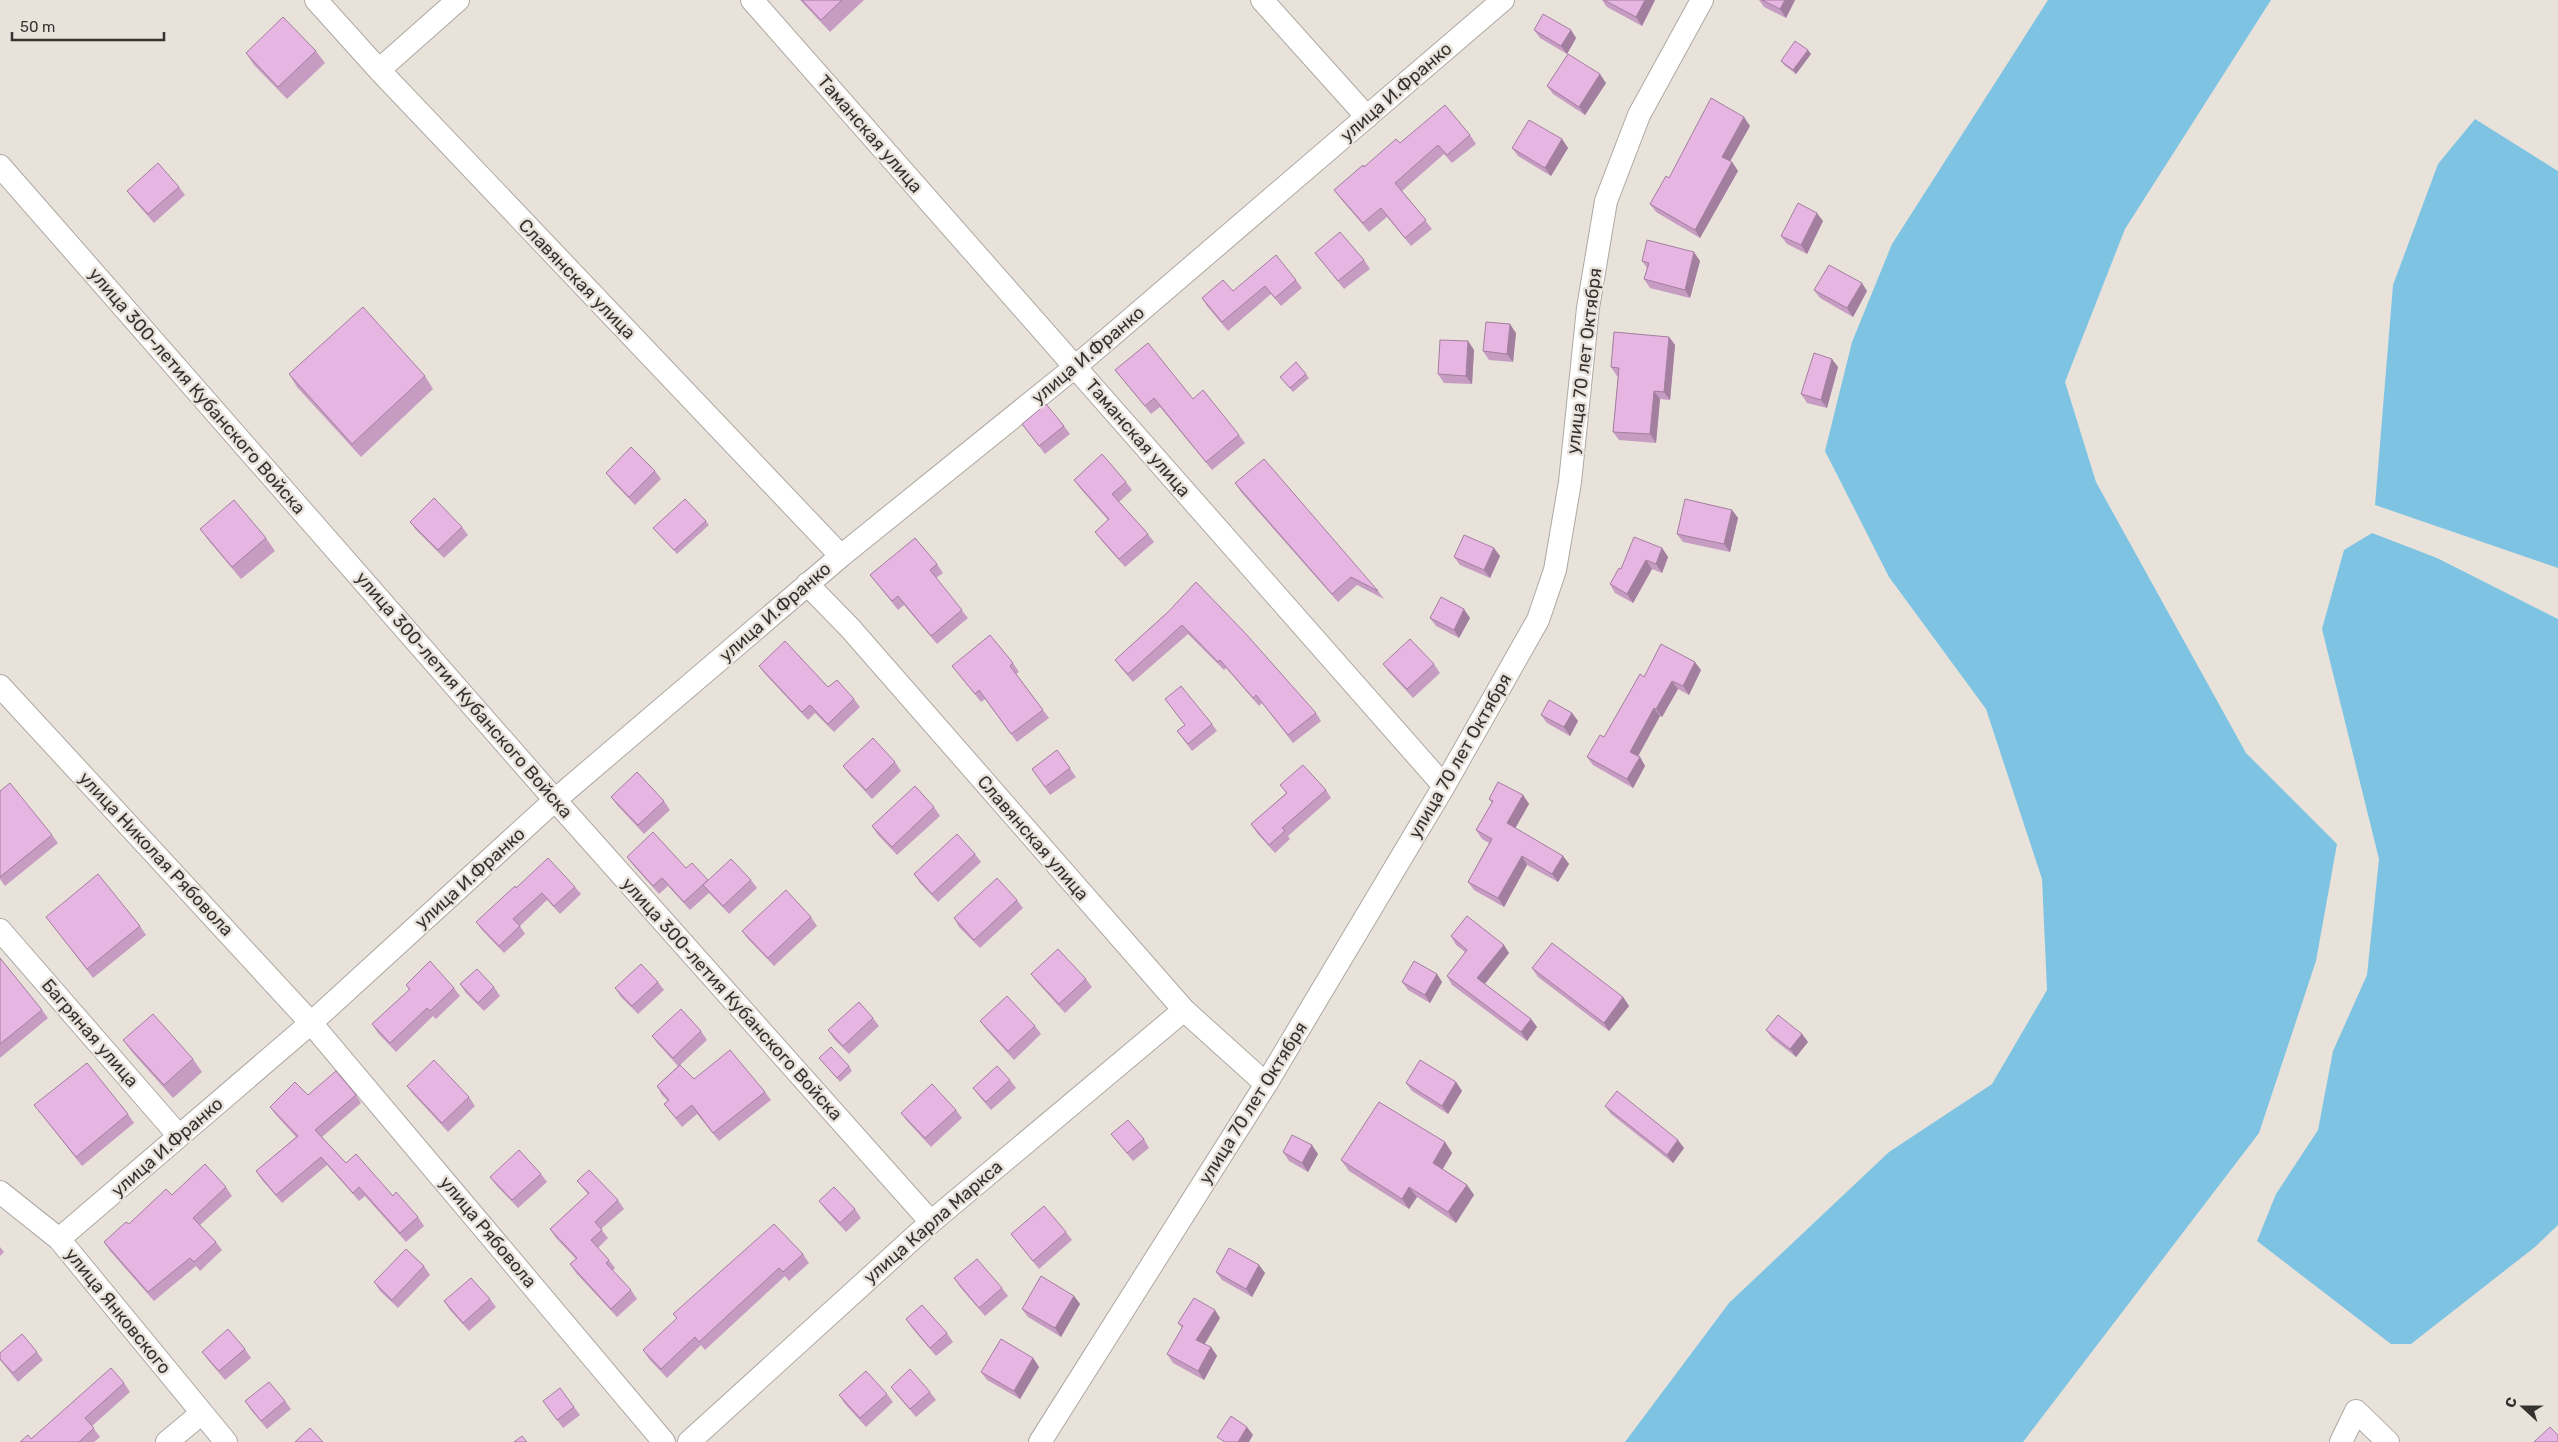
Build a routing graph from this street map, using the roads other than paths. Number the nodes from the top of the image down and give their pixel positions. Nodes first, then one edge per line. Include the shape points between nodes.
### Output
1 (316, 0) edge
2 (458, 0) edge
3 (752, 0) edge
4 (1262, 0) edge
5 (1503, 0) edge
6 (1702, 0) edge
7 (379, 70) junction
8 (1367, 117) junction
9 (0, 166) edge
10 (1075, 367) junction
11 (841, 556) junction
12 (807, 584) junction
13 (0, 686) edge
14 (1444, 786) junction
15 (556, 800) junction
16 (0, 930) edge
17 (1184, 1010) junction
18 (311, 1023) junction
19 (1266, 1084) junction
20 (179, 1136) junction
21 (0, 1192) edge
22 (931, 1222) junction
23 (59, 1239) junction
24 (202, 1413) junction
25 (167, 1442) edge
26 (226, 1442) edge
27 (664, 1442) edge
28 (689, 1442) edge
29 (1040, 1442) edge
30 (2341, 1442) edge
31 (2388, 1442) edge

1 - 7 street, Славянская улица
2 - 7 street
3 - 10 street, Таманская улица
4 - 8 street
5 - 8 street, улица И.Франко
6 - 14 street, улица 70 лет Октября via 1639,115 1606,201 1588,308 1570,482 1555,570 1538,620
7 - 11 street, Славянская улица
8 - 10 street, улица И.Франко
9 - 15 street, улица 300-летия Кубанского Войска
10 - 11 street, улица И.Франко
10 - 14 street, Таманская улица
11 - 12 street, улица И.Франко
12 - 15 street, улица И.Франко
12 - 17 street, Славянская улица via 850,628
13 - 18 street, улица Николая Рябовола
14 - 19 street, улица 70 лет Октября
15 - 18 street, улица И.Франко
15 - 22 street, улица 300-летия Кубанского Войска
16 - 20 street, Багряная улица
17 - 19 street, Славянская улица
17 - 22 street, улица Карла Маркса
18 - 20 street, улица И.Франко
18 - 27 street, улица Рябовола
19 - 29 street, улица 70 лет Октября
20 - 23 street, улица И.Франко
21 - 23 street, улица Янковского
22 - 28 street, улица Карла Маркса
23 - 24 street, улица Янковского
24 - 25 street
24 - 26 street, улица Янковского
30 - 31 street via 2356,1411

